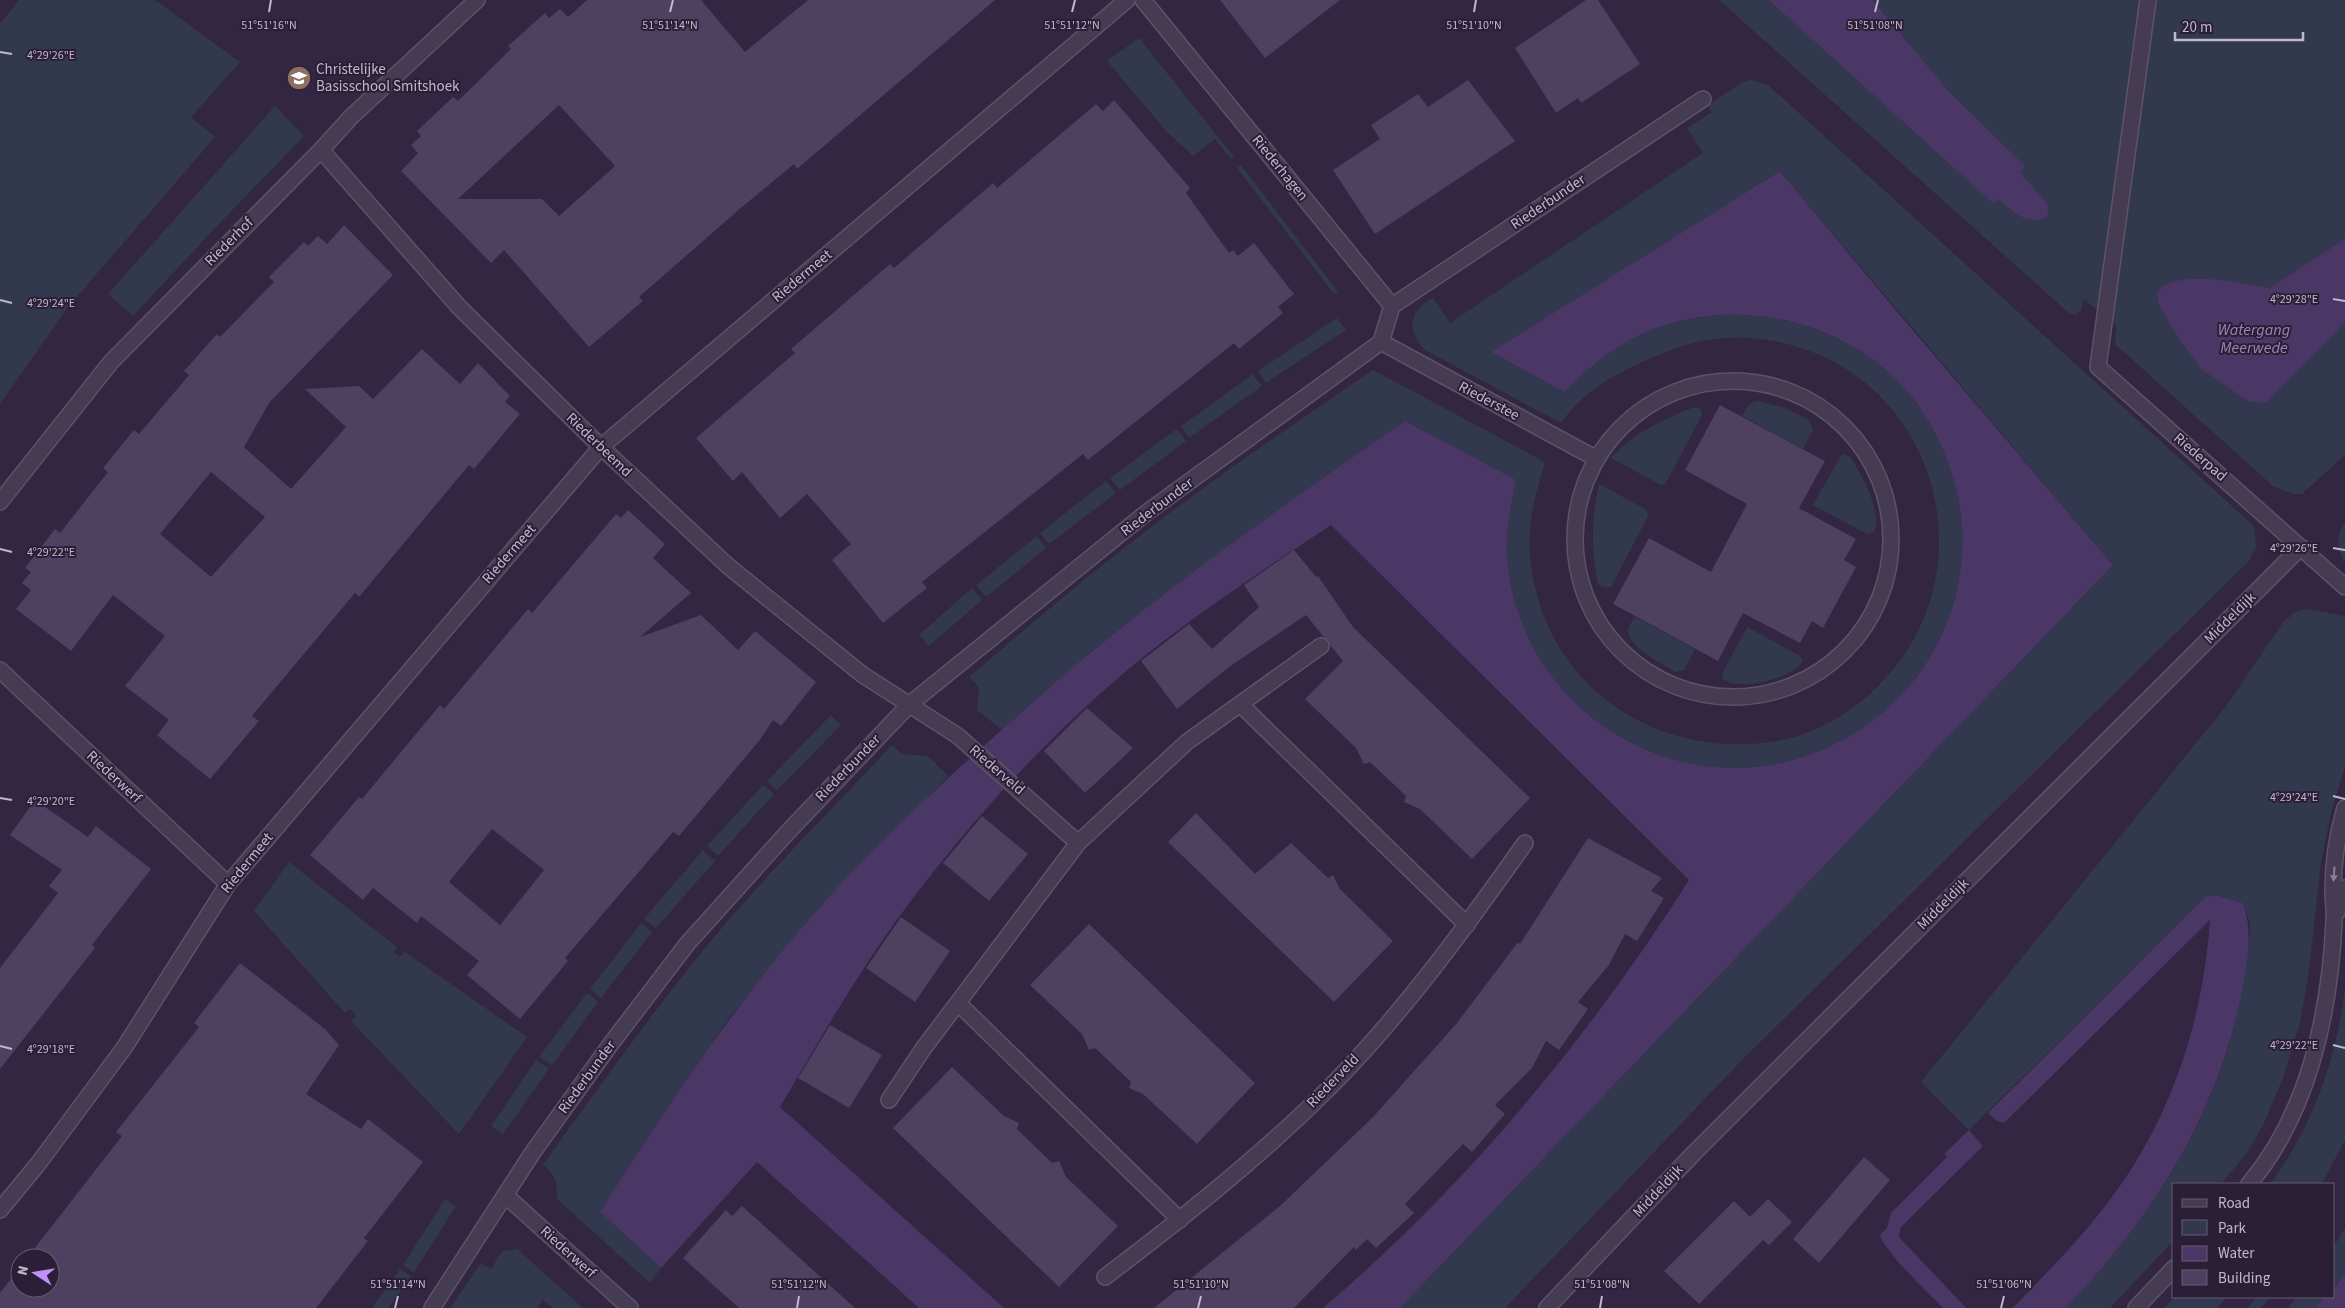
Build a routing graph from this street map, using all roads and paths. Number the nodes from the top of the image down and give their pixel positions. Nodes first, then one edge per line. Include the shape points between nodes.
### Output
1 (477, 0) edge
2 (1127, 0) edge
3 (1143, 0) edge
4 (2148, 0) edge
5 (1703, 99) dead end
6 (321, 150) junction
7 (1392, 306) junction
8 (1382, 342) junction
9 (601, 447) junction
10 (1597, 459) junction
11 (0, 502) edge
12 (2301, 547) junction
13 (2345, 587) edge
14 (1321, 646) dead end
15 (0, 670) edge
16 (910, 704) junction
17 (1240, 704) junction
18 (2345, 808) edge
19 (1078, 843) junction
20 (1525, 843) dead end
21 (228, 884) junction
22 (2345, 888) edge
23 (2334, 920) junction
24 (1467, 925) junction
25 (958, 1003) junction
26 (889, 1100) dead end
27 (2250, 1183) edge
28 (506, 1196) junction
29 (0, 1210) edge
30 (1180, 1220) junction
31 (2172, 1270) edge
32 (1105, 1276) dead end
33 (432, 1308) edge
34 (630, 1308) edge
35 (1547, 1308) edge
36 (2136, 1308) edge

1 - 6 street, Riederhof via 352,116
2 - 9 street, Riedermeet
3 - 7 street, Riederhagen
4 - 12 street, Riederpad via 2098,367
5 - 7 street, Riederbunder
6 - 9 street, Riederbeemd via 460,307
6 - 11 street, Riederhof via 111,362
7 - 8 street
8 - 10 street, Riederstee
8 - 16 street, Riederbunder via 1146,513
9 - 16 street, Riederbeemd via 728,566 863,675
9 - 21 street, Riedermeet
10 - 10 street via 1584,486 1577,516 1575,543 1578,569 1599,623 1616,646 1637,665 1661,680 1696,693 1715,697 1770,693 1798,684 1822,670 1862,631 1886,579 1891,552 1885,496 1875,469 1860,445 1819,406 1767,385 1739,381 1684,389 1634,416
12 - 13 street
12 - 35 street, Middeldijk via 1694,1152
14 - 17 street
15 - 21 street, Riederwerf
16 - 19 street, Riederveld via 958,736
16 - 28 street, Riederbunder via 687,944 588,1075
17 - 19 street via 1187,742
17 - 24 street
18 -> 23 street via 2335,860
19 - 25 street
20 - 24 street, Riederveld
21 - 29 street, Riedermeet via 124,1048
22 - 23 street
23 - 27 street via 2326,998 2305,1084 2272,1154
24 - 30 street, Riederveld via 1408,999 1331,1085 1252,1161
25 - 26 street
25 - 30 street
28 - 33 street, Riederbunder
28 - 34 street, Riederwerf
30 - 32 street, Riederveld
31 - 36 street

